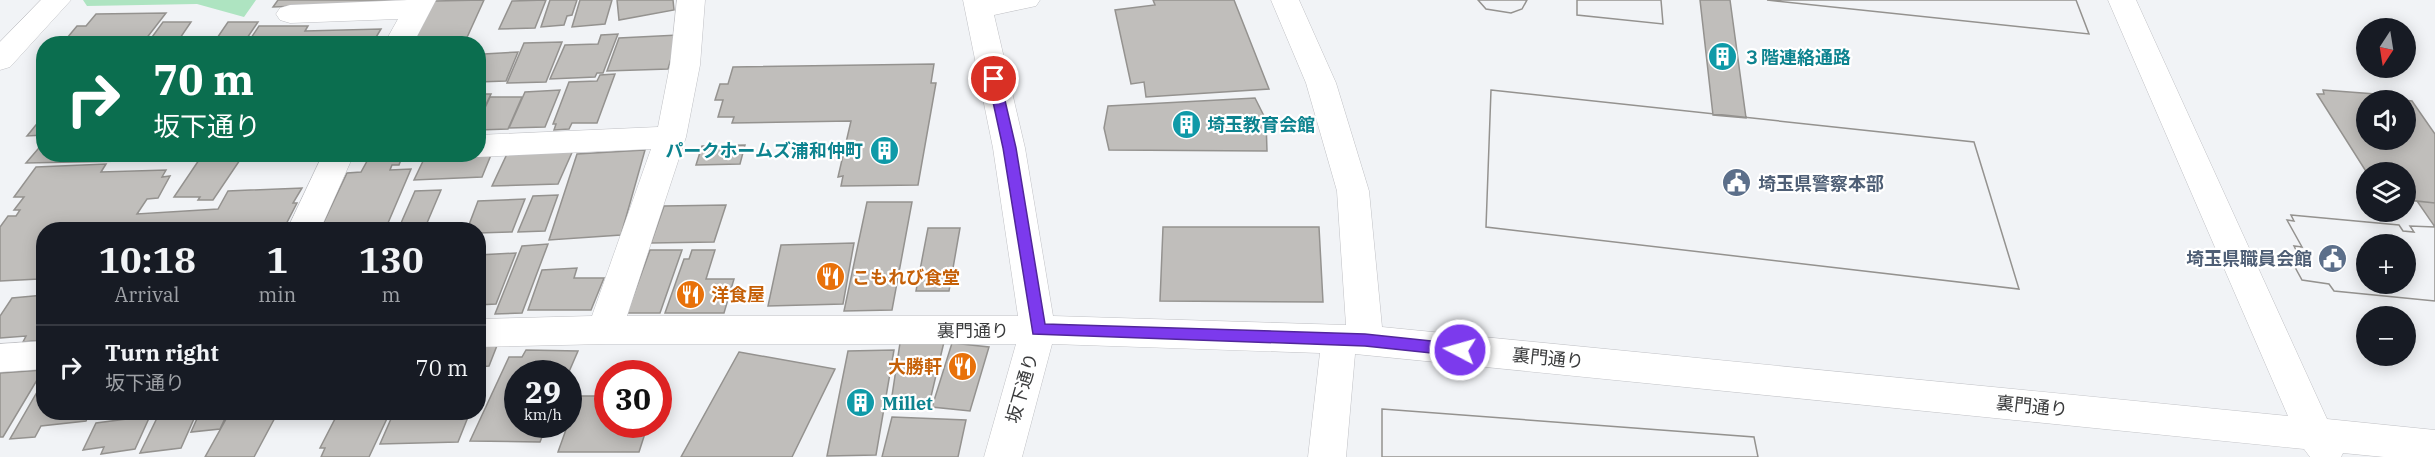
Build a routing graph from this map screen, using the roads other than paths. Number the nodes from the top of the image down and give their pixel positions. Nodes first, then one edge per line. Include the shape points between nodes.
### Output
1 (57, 0) edge
2 (691, 0) edge
3 (1026, 0) edge
4 (1285, 0) edge
5 (2122, 0) edge
6 (978, 4) edge
7 (419, 5) edge
8 (290, 14) dead end
9 (402, 36) edge
10 (0, 60) edge
11 (671, 137) junction
12 (486, 146) edge
13 (335, 162) edge
14 (307, 222) edge
15 (605, 330) junction
16 (1038, 330) junction
17 (486, 333) edge
18 (1352, 340) junction
19 (36, 356) edge
20 (0, 358) edge
21 (2324, 445) edge
22 (2435, 446) edge
23 (1003, 457) edge
24 (1327, 457) edge

1 - 10 street
2 - 11 street via 686,65
3 - 6 street
4 - 18 street via 1321,83 1353,190
5 - 21 street
6 - 16 street, 坂下通り via 1009,148
7 - 8 street
7 - 9 street
11 - 12 street
11 - 15 street
13 - 14 street
15 - 16 street, 裏門通り
15 - 17 street, 裏門通り
16 - 18 street, 裏門通り
16 - 23 street, 坂下通り
18 - 21 street, 裏門通り
18 - 24 street
19 - 20 street
21 - 22 street, 裏門通り

